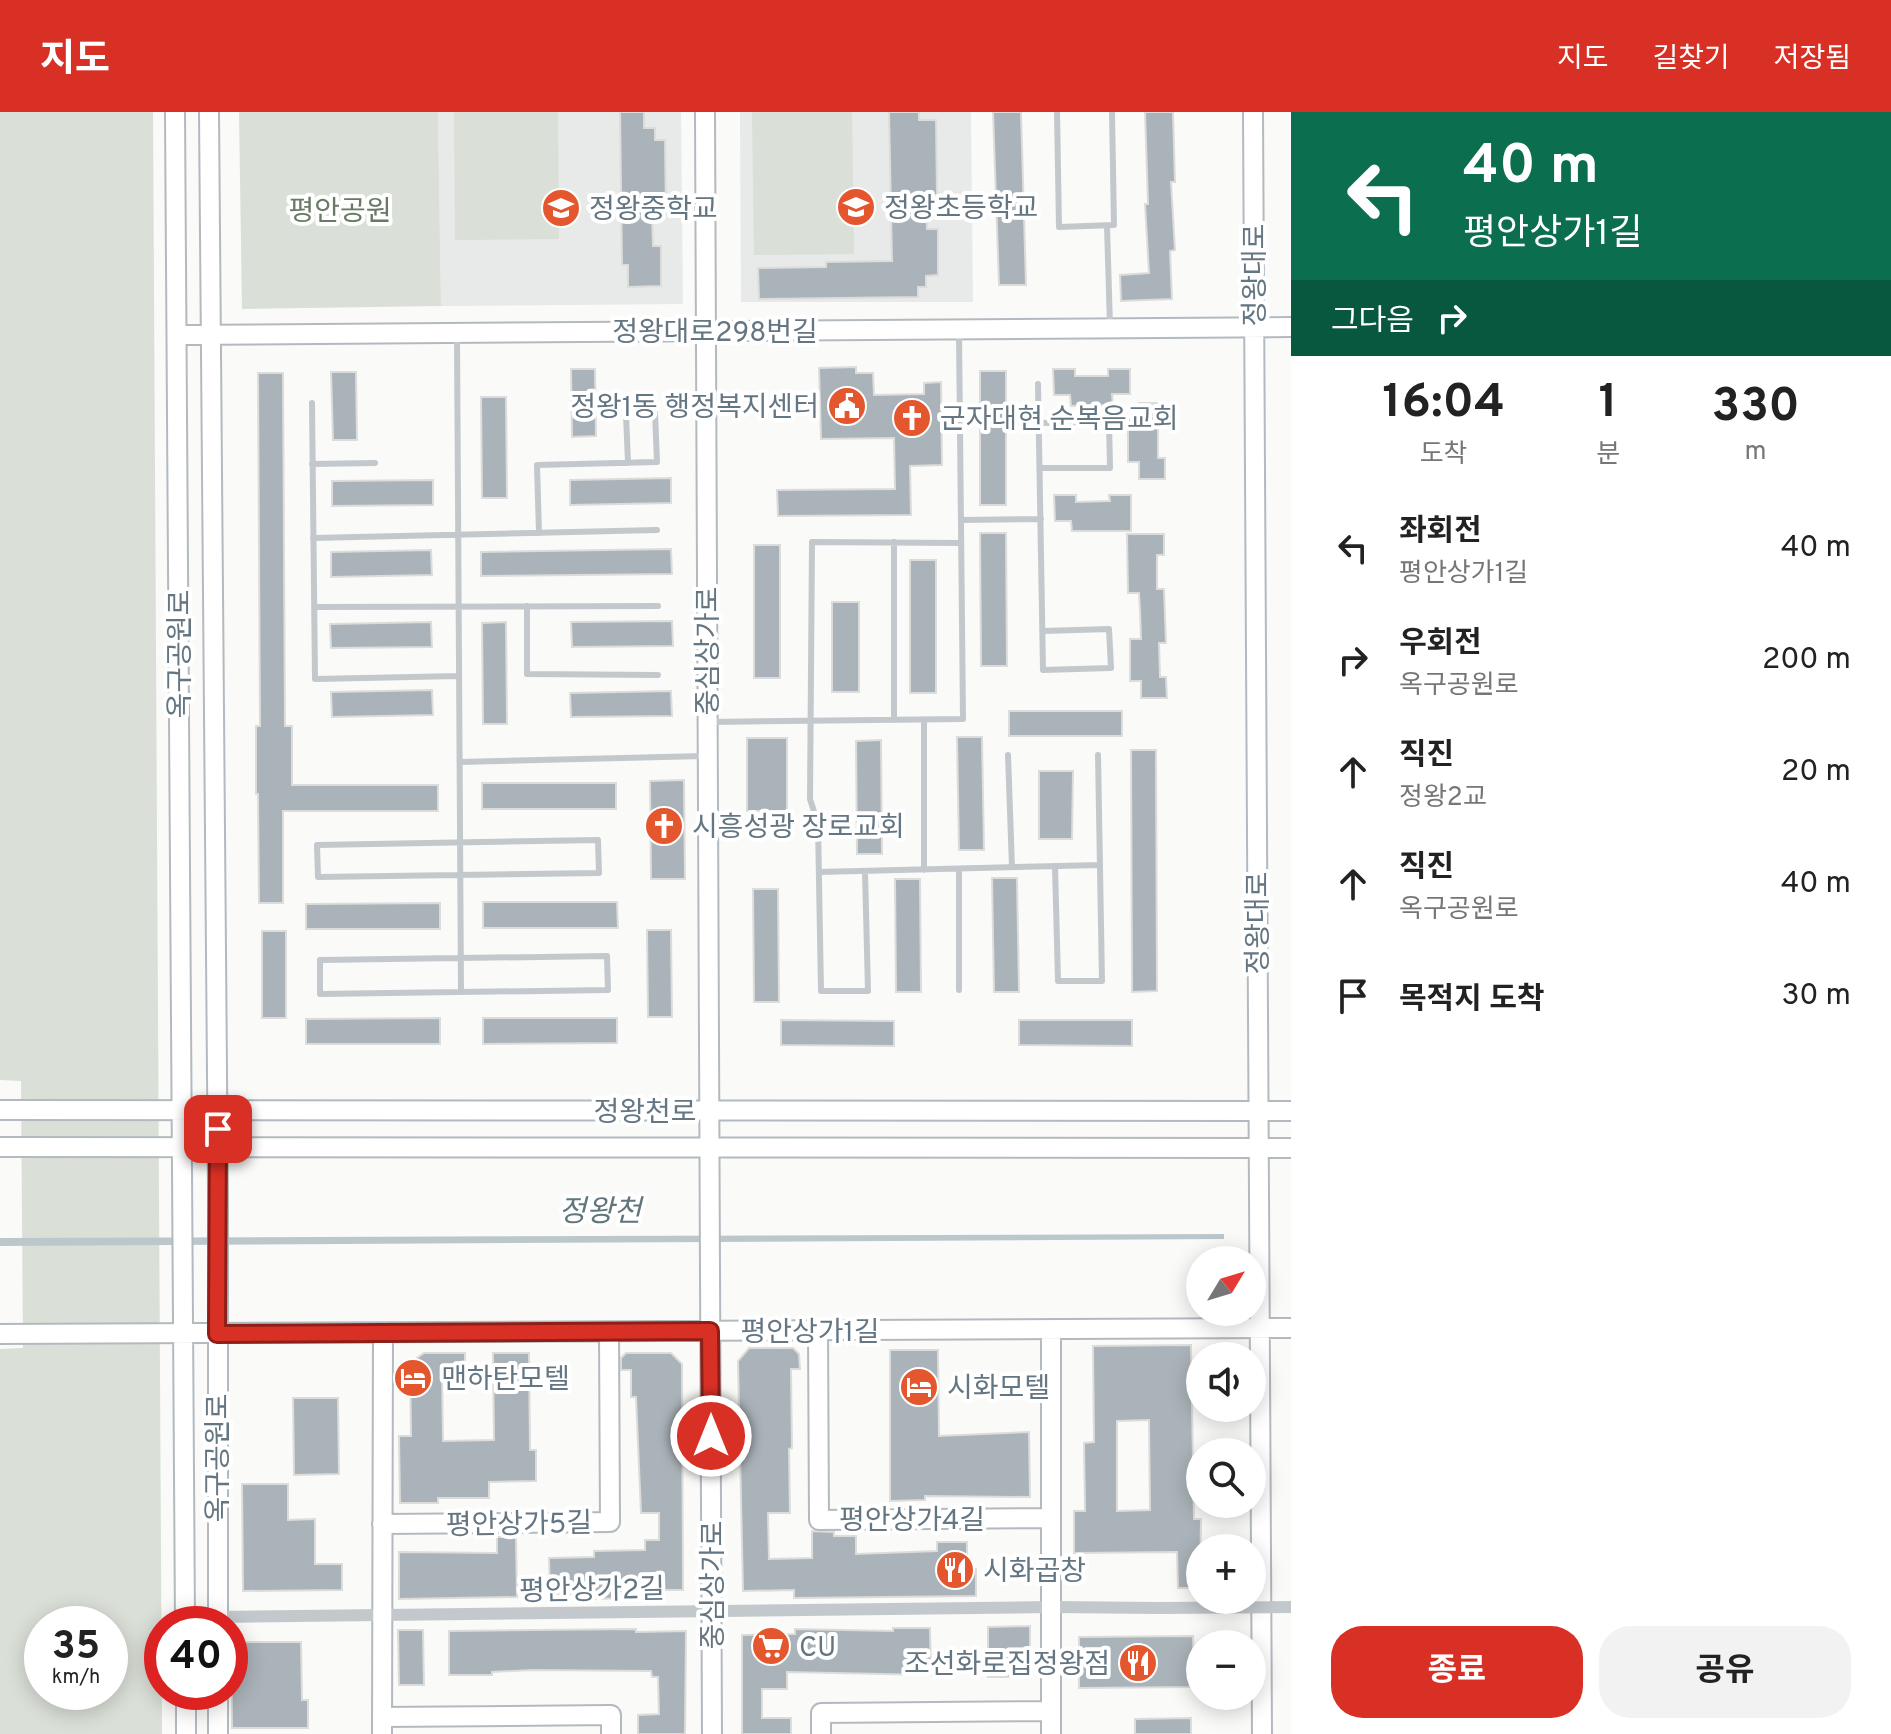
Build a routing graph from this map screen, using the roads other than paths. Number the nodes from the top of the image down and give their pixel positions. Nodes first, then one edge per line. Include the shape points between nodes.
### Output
1 (175, 112) edge
2 (209, 112) edge
3 (705, 112) edge
4 (1057, 112) edge
5 (1112, 112) edge
6 (1253, 112) edge
7 (1107, 226) junction
8 (1254, 327) junction
9 (1291, 327) edge
10 (1110, 328) junction
11 (959, 329) junction
12 (706, 331) junction
13 (457, 332) junction
14 (211, 334) junction
15 (177, 335) junction
16 (1038, 384) dead end
17 (312, 403) dead end
18 (1039, 423) junction
19 (375, 463) dead end
20 (628, 463) junction
21 (312, 464) junction
22 (1040, 468) junction
23 (1041, 519) junction
24 (961, 520) junction
25 (657, 530) dead end
26 (539, 533) junction
27 (458, 535) junction
28 (313, 538) junction
29 (894, 542) junction
30 (961, 543) junction
31 (527, 606) junction
32 (658, 606) dead end
33 (314, 607) junction
34 (458, 607) junction
35 (1043, 631) junction
36 (658, 675) dead end
37 (459, 676) junction
38 (894, 720) junction
39 (924, 720) junction
40 (812, 721) junction
41 (708, 722) junction
42 (1008, 755) dead end
43 (1098, 755) dead end
44 (708, 756) junction
45 (460, 762) junction
46 (460, 842) junction
47 (1100, 865) junction
48 (1055, 866) junction
49 (1012, 867) junction
50 (959, 869) junction
51 (924, 870) junction
52 (865, 871) junction
53 (819, 872) junction
54 (460, 875) junction
55 (461, 958) junction
56 (959, 990) dead end
57 (461, 992) junction
58 (0, 1110) edge
59 (182, 1110) junction
60 (218, 1110) junction
61 (1258, 1111) junction
62 (1291, 1111) edge
63 (709, 1112) junction
64 (0, 1147) edge
65 (182, 1147) junction
66 (218, 1147) junction
67 (710, 1148) junction
68 (1258, 1148) junction
69 (1291, 1148) edge
70 (1259, 1328) junction
71 (1291, 1328) edge
72 (1051, 1329) junction
73 (710, 1331) junction
74 (818, 1331) junction
75 (609, 1332) junction
76 (383, 1333) junction
77 (0, 1334) edge
78 (183, 1334) junction
79 (217, 1334) junction
80 (1051, 1518) junction
81 (382, 1524) junction
82 (185, 1606) edge
83 (218, 1606) edge
84 (1051, 1607) junction
85 (1291, 1607) edge
86 (712, 1611) junction
87 (382, 1615) junction
88 (248, 1620) edge
89 (186, 1710) edge
90 (218, 1710) edge
91 (1051, 1711) junction
92 (382, 1725) edge
93 (186, 1734) edge
94 (218, 1734) edge
95 (611, 1734) edge
96 (712, 1734) edge
97 (821, 1734) edge
98 (1051, 1734) edge
99 (1262, 1734) edge

1 - 15 street, 옥구공원로
2 - 14 street, 옥구공원로
3 - 12 street, 중심상가로
4 - 7 lane via 1059,227
5 - 7 lane via 1114,225
6 - 8 street, 정왕대로
7 - 10 lane
8 - 9 street, 정왕대로298번길
8 - 10 street, 정왕대로298번길
8 - 61 street, 정왕대로
10 - 11 street, 정왕대로298번길
11 - 12 street, 정왕대로298번길
11 - 24 lane
12 - 13 street, 정왕대로298번길
12 - 41 street, 중심상가로
13 - 14 street, 정왕대로298번길
13 - 27 lane
14 - 15 street, 정왕대로298번길
14 - 60 street, 옥구공원로
15 - 59 street, 옥구공원로
16 - 18 lane
17 - 21 lane
18 - 22 lane
18 - 22 lane via 1109,422 1110,468
19 - 21 lane
20 - 20 lane via 626,414 655,413 657,462
20 - 26 lane via 537,465
21 - 28 lane
22 - 23 lane
23 - 24 lane
23 - 35 lane
24 - 30 lane
25 - 26 lane
26 - 27 lane
27 - 28 lane
27 - 34 lane
28 - 33 lane
29 - 30 lane
29 - 38 lane
29 - 40 lane via 812,542
30 - 39 lane via 963,719
31 - 32 lane
31 - 34 lane
31 - 36 lane via 527,674
33 - 34 lane
33 - 37 lane via 315,679
34 - 37 lane
35 - 35 lane via 1043,670 1111,668 1109,629
37 - 45 lane
38 - 39 lane
38 - 40 lane
39 - 51 lane
40 - 41 lane
40 - 53 lane via 810,799 818,824
41 - 44 street, 중심상가로
42 - 49 lane
43 - 47 lane
44 - 45 lane
44 - 63 street, 중심상가로
45 - 46 lane
46 - 54 lane
46 - 54 lane via 598,840 599,873
46 - 54 lane via 317,845 318,877
47 - 48 lane
47 - 48 lane via 1102,981 1058,981
48 - 49 lane
49 - 50 lane
50 - 51 lane
50 - 56 lane
51 - 52 lane
52 - 53 lane
52 - 53 lane via 868,991 821,991
54 - 55 lane
55 - 57 lane
55 - 57 lane via 320,960 320,994
55 - 57 lane via 607,956 608,990
58 - 59 street, 정왕천로
59 - 60 street, 정왕천로
59 - 65 street, 옥구공원로
60 - 63 street, 정왕천로
60 - 66 street, 옥구공원로
61 - 62 street, 정왕천로
61 - 63 street, 정왕천로
61 - 68 street, 정왕대로
63 - 67 street, 중심상가로
64 - 65 street, 정왕천로
65 - 66 street, 정왕천로
65 - 78 street, 옥구공원로
66 - 67 street, 정왕천로
66 - 79 street, 옥구공원로
67 - 68 street, 정왕천로
67 - 73 street, 중심상가로
68 - 69 street, 정왕천로
68 - 70 street, 정왕대로
70 - 71 street, 평안상가1길
70 - 72 street, 평안상가1길
70 - 99 street, 정왕대로
72 - 74 street, 평안상가1길
72 - 80 street
73 - 74 street, 평안상가1길
73 - 75 street, 평안상가1길
73 - 86 street, 중심상가로
74 - 80 street, 평안상가4길 via 819,1520
75 - 76 street, 평안상가1길
75 - 81 street, 평안상가5길 via 610,1522
76 - 79 street, 평안상가1길
76 - 81 street
77 - 78 street, 평안상가1길
78 - 79 street, 평안상가1길
78 - 82 street, 옥구공원로
79 - 83 street, 옥구공원로
80 - 84 street
81 - 87 street
84 - 85 street, 평안상가2길, bridge
84 - 86 street, 평안상가2길
84 - 91 street
86 - 87 street, 평안상가2길
86 - 96 street, 중심상가로
87 - 88 street, 평안상가2길
87 - 92 street
89 - 93 street
90 - 94 street
91 - 97 street via 821,1713
91 - 98 street
92 - 95 street via 611,1715

